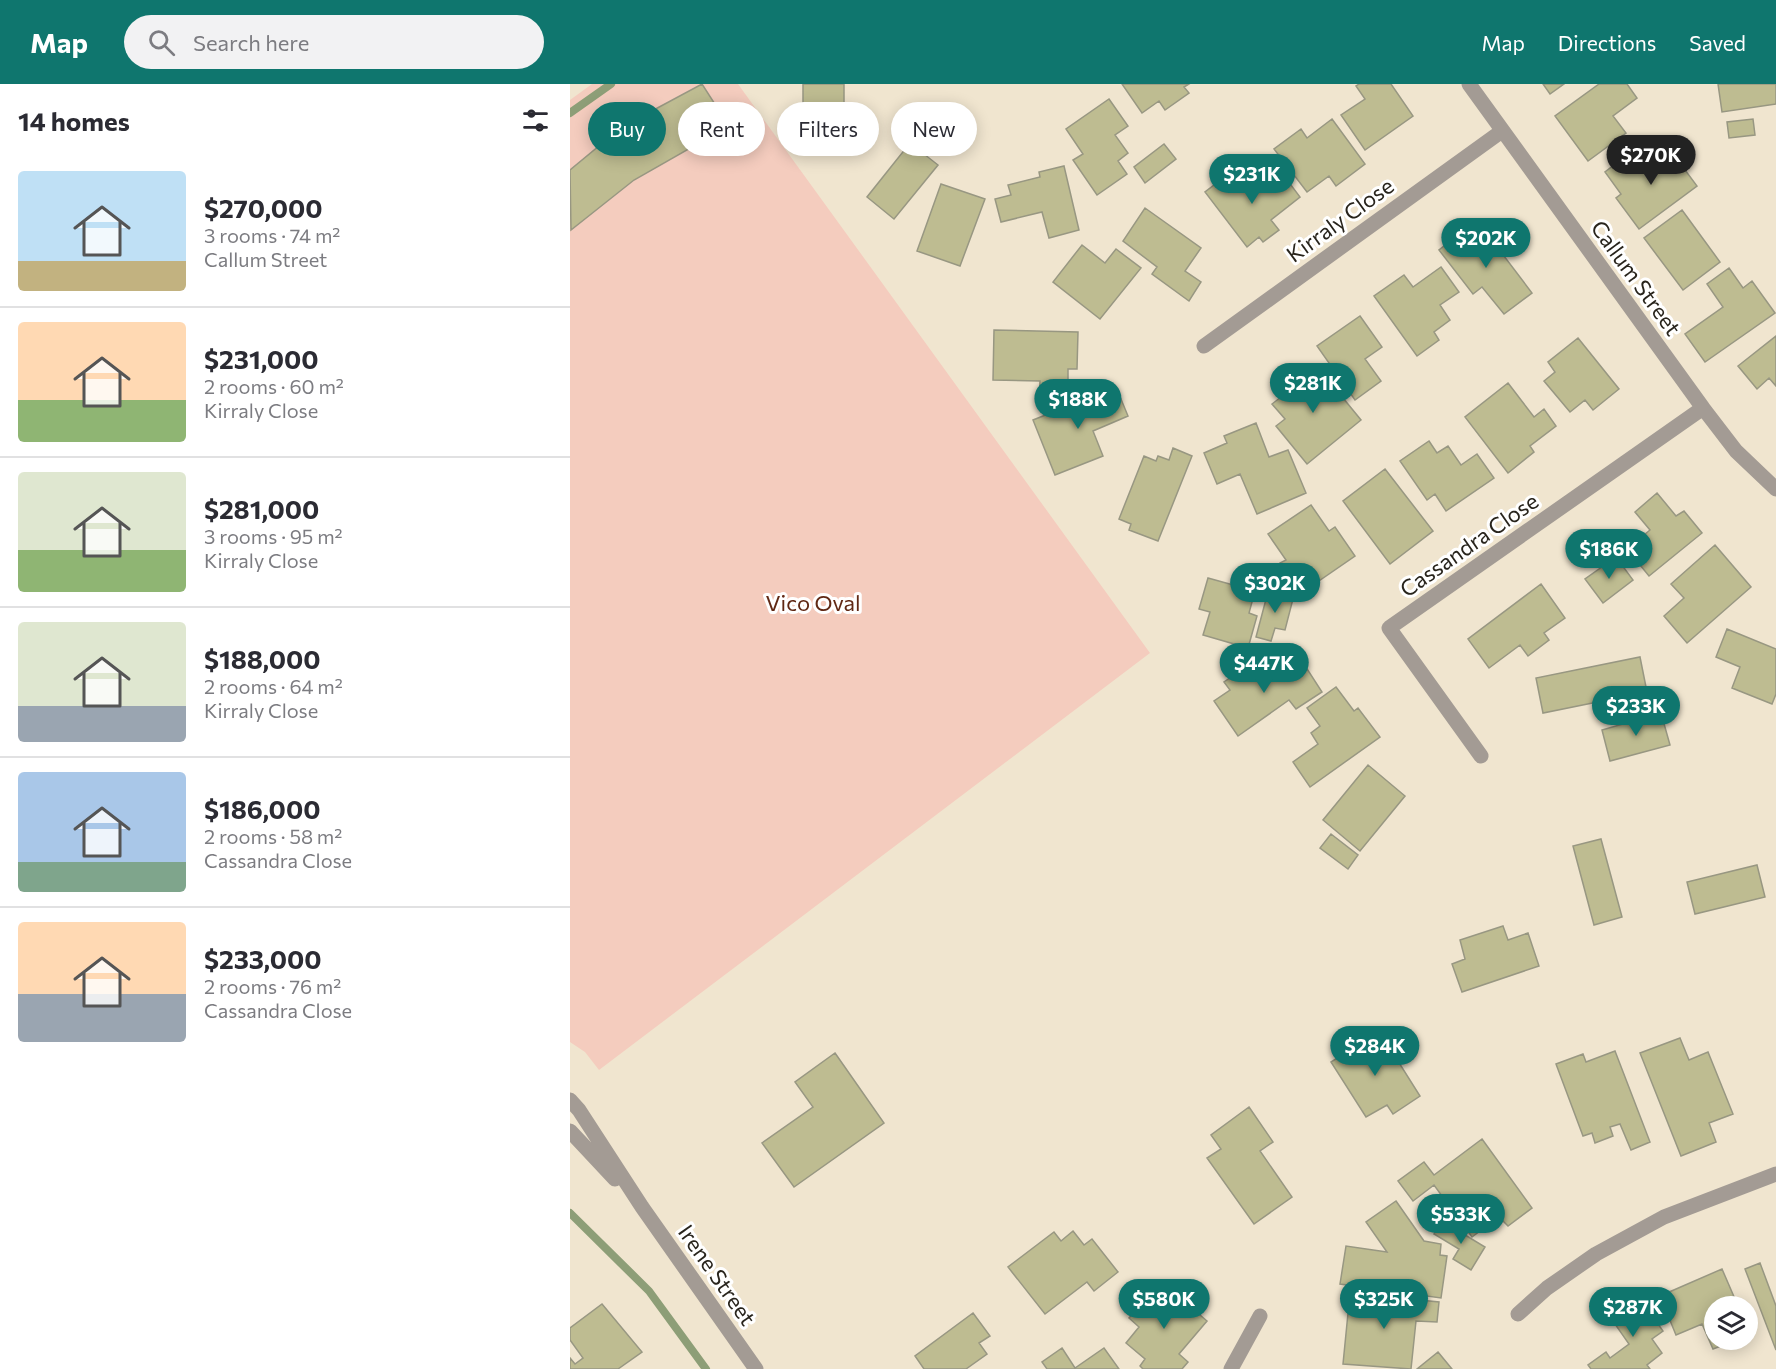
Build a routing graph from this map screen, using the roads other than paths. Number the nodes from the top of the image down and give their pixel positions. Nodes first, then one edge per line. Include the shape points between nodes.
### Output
1 (1469, 84) edge
2 (1502, 131) junction
3 (1204, 346) dead end
4 (1703, 408) junction
5 (1776, 489) edge
6 (1481, 756) dead end
7 (570, 1100) edge
8 (570, 1131) edge
9 (1776, 1174) edge
10 (642, 1207) junction
11 (1518, 1314) dead end
12 (1260, 1316) dead end
13 (756, 1369) edge
14 (1232, 1369) edge

1 - 2 street, Callum Street
2 - 3 street, Kirraly Close
2 - 4 street, Callum Street
4 - 5 street, Callum Street via 1736,451
4 - 6 street, Cassandra Close via 1389,628
7 - 10 street, Irene Street
8 - 10 street, Irene Street
9 - 11 street via 1664,1217 1588,1259
10 - 13 street, Irene Street
12 - 14 street

